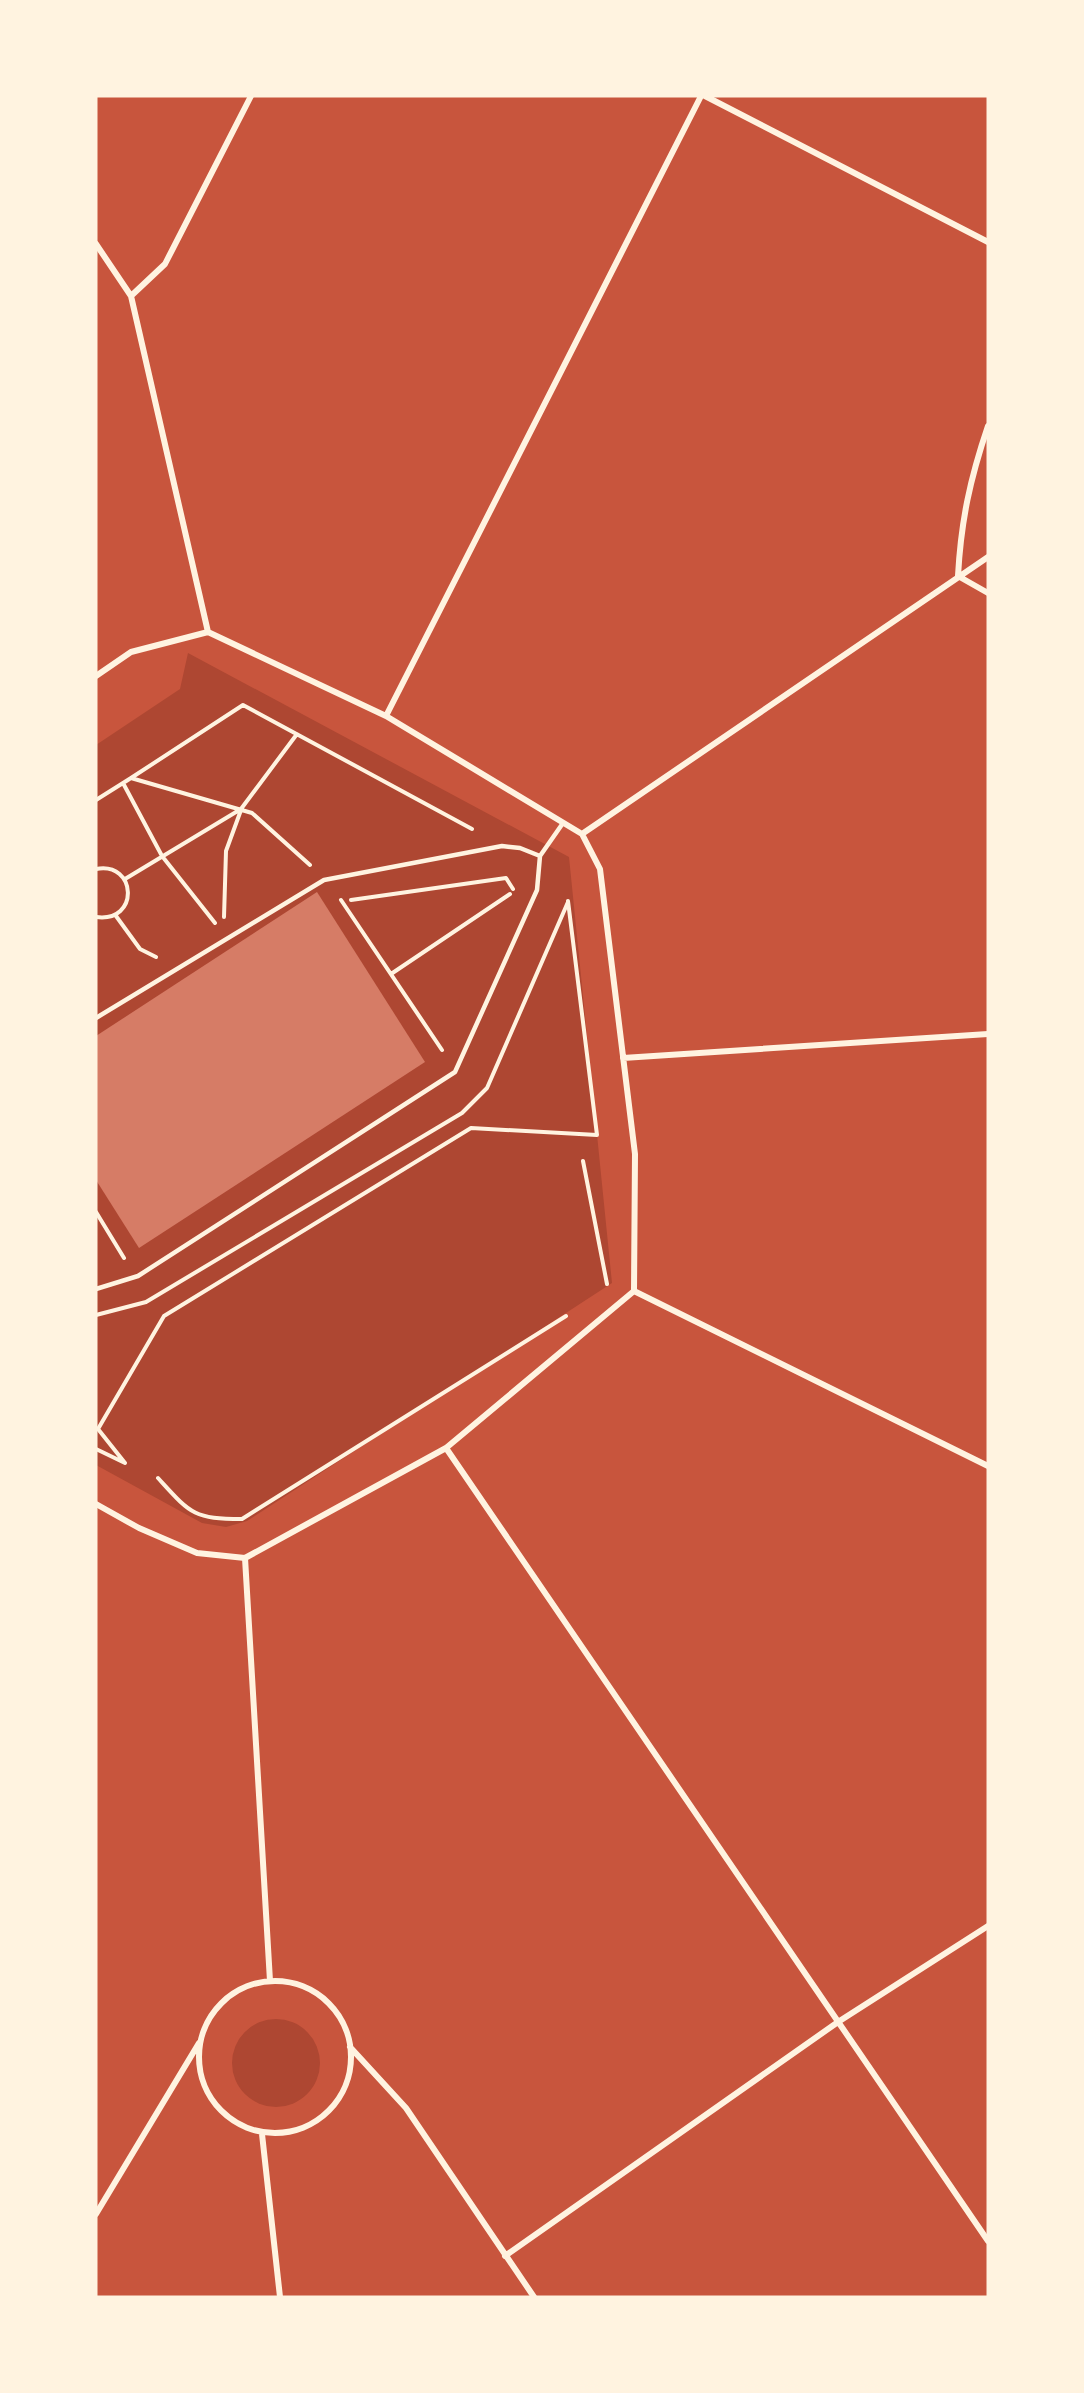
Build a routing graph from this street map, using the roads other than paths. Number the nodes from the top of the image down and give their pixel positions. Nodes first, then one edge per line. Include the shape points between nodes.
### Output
1 (251, 96) edge
2 (703, 96) edge
3 (988, 242) edge
4 (96, 244) edge
5 (131, 296) junction
6 (988, 426) edge
7 (988, 557) edge
8 (958, 576) junction
9 (988, 593) edge
10 (208, 632) junction
11 (96, 676) edge
12 (386, 716) junction
13 (563, 823) junction
14 (582, 834) junction
15 (540, 856) junction
16 (96, 1018) edge
17 (988, 1034) edge
18 (623, 1058) junction
19 (96, 1289) edge
20 (634, 1291) junction
21 (446, 1448) junction
22 (988, 1466) edge
23 (96, 1504) edge
24 (245, 1558) junction
25 (988, 1926) edge
26 (270, 1981) junction
27 (838, 2022) junction
28 (200, 2043) junction
29 (350, 2047) junction
30 (262, 2134) junction
31 (96, 2214) edge
32 (988, 2241) edge
33 (506, 2256) junction
34 (280, 2297) edge
35 (534, 2297) edge

1 - 5 street via 165,264
2 - 3 street
2 - 12 street
4 - 5 street
5 - 10 street
6 - 8 street via 961,524
7 - 8 street
8 - 9 street
8 - 14 street
10 - 11 street via 131,652
10 - 12 street
12 - 13 street
13 - 14 street
13 - 15 lane
14 - 18 street via 600,869
15 - 16 lane via 502,846 324,880
15 - 19 lane via 537,890 455,1072 138,1276
17 - 18 street
18 - 20 street via 635,1154
20 - 21 street
20 - 22 street
21 - 24 street
21 - 27 street
23 - 24 street via 197,1553
24 - 26 street
25 - 27 street
26 - 28 street via 246,1986 224,2000 208,2019
26 - 29 street via 298,1984 323,1998 341,2020
27 - 32 street
27 - 33 street
28 - 30 street via 203,2083 226,2117
28 - 31 street
29 - 30 street via 347,2082 328,2113 298,2131
29 - 33 street via 406,2108
30 - 34 street
33 - 35 street

